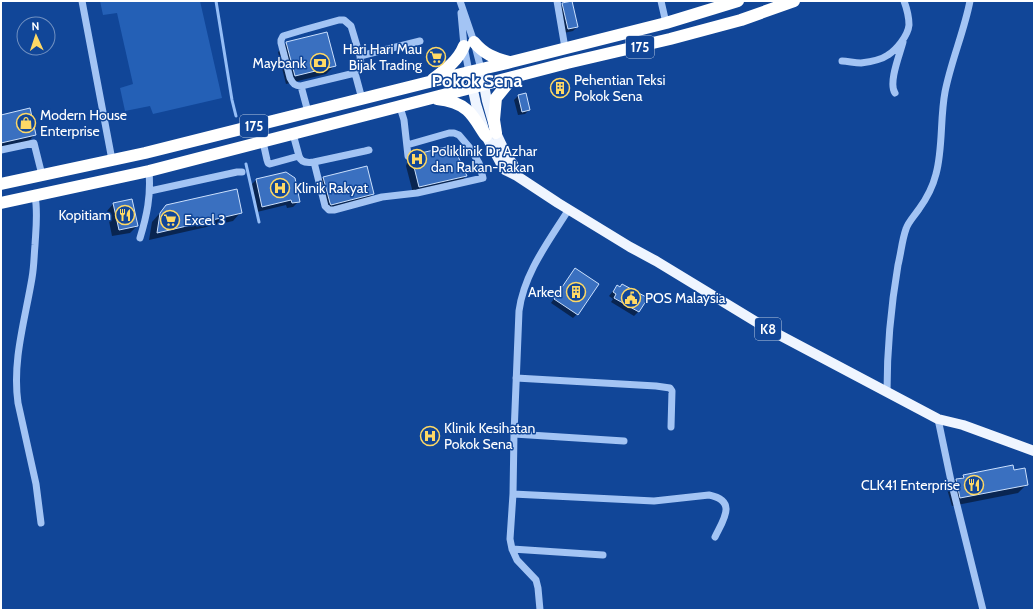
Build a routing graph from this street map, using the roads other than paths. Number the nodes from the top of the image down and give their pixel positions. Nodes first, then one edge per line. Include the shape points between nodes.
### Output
1 (82, 1) edge
2 (460, 1) edge
3 (557, 1) edge
4 (661, 1) edge
5 (738, 1) edge
6 (794, 1) edge
7 (904, 1) edge
8 (970, 1) edge
9 (666, 23) junction
10 (905, 38) junction
11 (420, 41) dead end
12 (469, 44) junction
13 (564, 48) junction
14 (360, 56) junction
15 (842, 60) dead end
16 (511, 62) junction
17 (481, 69) junction
18 (468, 72) junction
19 (355, 73) junction
20 (513, 77) junction
21 (428, 82) junction
22 (301, 86) junction
23 (478, 87) junction
24 (895, 93) dead end
25 (433, 98) junction
26 (362, 99) junction
27 (400, 107) junction
28 (308, 112) junction
29 (293, 134) junction
30 (491, 135) junction
31 (263, 142) junction
32 (407, 145) junction
33 (1, 150) edge
34 (369, 150) dead end
35 (298, 156) junction
36 (408, 156) dead end
37 (112, 160) junction
38 (314, 162) junction
39 (149, 171) junction
40 (242, 172) dead end
41 (42, 175) junction
42 (1, 184) edge
43 (150, 191) junction
44 (35, 196) junction
45 (1, 203) edge
46 (569, 209) junction
47 (140, 238) dead end
48 (516, 378) junction
49 (887, 392) junction
50 (938, 419) junction
51 (671, 427) dead end
52 (514, 434) junction
53 (624, 440) dead end
54 (1034, 451) edge
55 (513, 494) junction
56 (41, 523) dead end
57 (714, 537) dead end
58 (512, 549) junction
59 (603, 555) dead end
60 (540, 610) edge
61 (983, 610) edge

1 - 37 street
2 - 12 street
2 - 12 street
3 - 13 street
4 - 9 street
5 - 9 highway, 175
6 - 20 highway, 175 via 741,20
7 - 10 street via 909,27
8 - 49 street via 945,93 937,171 933,184 906,227 904,236 891,313
9 - 13 highway, 175
10 - 15 street via 887,56 874,61 862,63
10 - 24 street via 893,78
11 - 14 street
12 - 16 highway via 499,60
12 - 17 street
12 - 18 street
12 - 21 highway via 453,62
13 - 16 highway, 175
14 - 19 street via 361,64
14 - 22 street via 350,26 344,20 283,36 281,43 290,78 296,86
16 - 17 highway, 175
17 - 18 highway, 175
17 - 23 main road, K8
18 - 21 highway, 175
18 - 23 main road, K8
19 - 22 street
19 - 26 street
20 - 23 highway, 175
20 - 30 highway via 496,98
21 - 26 highway, 175
22 - 28 street
23 - 25 highway, 175
23 - 30 main road, K8
25 - 27 highway, 175
25 - 30 highway via 452,102 468,110
26 - 28 highway, 175
27 - 29 highway, 175
27 - 32 street
28 - 37 highway, 175
29 - 31 highway, 175
29 - 35 street
30 - 46 main road, K8 via 505,170
31 - 35 street via 270,164
31 - 39 highway, 175
32 - 36 street
32 - 38 street via 449,133 459,135 479,163 483,178 329,210 325,206
33 - 41 street via 34,143
34 - 38 street
35 - 38 street via 304,162
37 - 41 highway, 175
39 - 43 street
39 - 44 highway, 175
40 - 43 street
41 - 42 highway, 175
43 - 47 street
44 - 45 highway, 175
44 - 56 street via 37,219 32,277 16,384
46 - 48 street via 532,269 521,299
46 - 49 main road, K8 via 768,329
48 - 51 street via 670,388
48 - 52 street
49 - 50 main road, K8
50 - 54 main road, K8 via 963,425
50 - 61 street
52 - 53 street
52 - 55 street
55 - 57 street via 654,501 718,496 726,504 727,512
55 - 58 street via 510,539
58 - 59 street
58 - 60 street via 517,560 536,580

